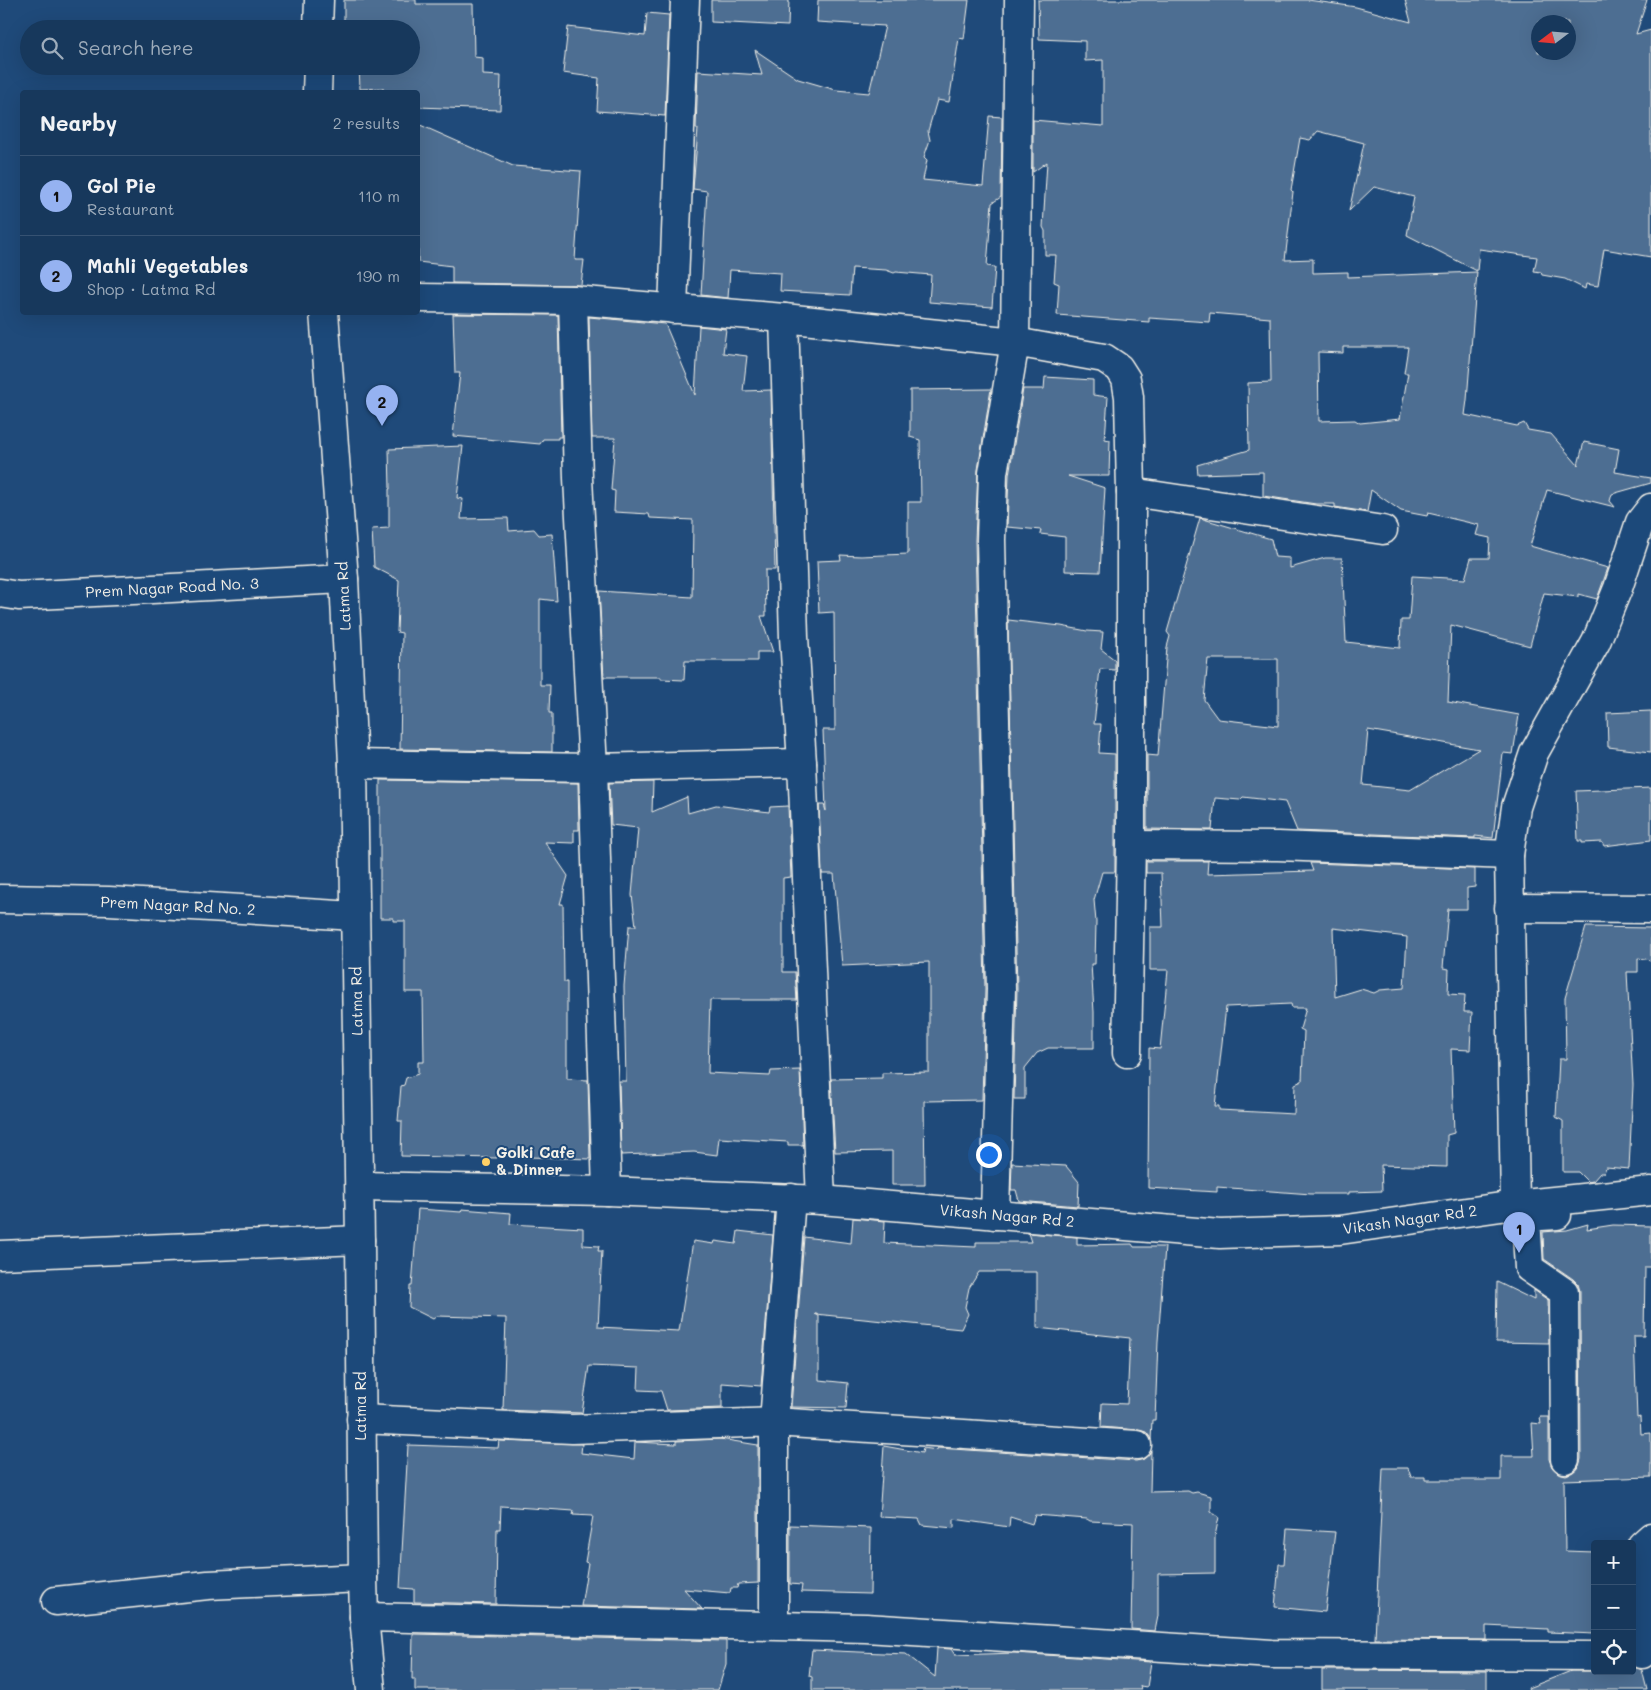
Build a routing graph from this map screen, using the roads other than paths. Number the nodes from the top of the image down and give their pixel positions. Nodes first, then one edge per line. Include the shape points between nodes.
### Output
1 (319, 0) edge
2 (685, 0) edge
3 (1019, 0) edge
4 (318, 20) edge
5 (318, 75) edge
6 (317, 90) edge
7 (420, 298) edge
8 (573, 300) junction
9 (673, 309) junction
10 (324, 315) edge
11 (784, 318) junction
12 (1015, 342) junction
13 (1131, 492) junction
14 (1651, 508) edge
15 (1383, 530) dead end
16 (344, 579) junction
17 (0, 593) edge
18 (802, 762) junction
19 (353, 764) junction
20 (593, 768) junction
21 (1131, 846) junction
22 (1509, 856) junction
23 (0, 899) edge
24 (1509, 908) junction
25 (1651, 909) edge
26 (355, 916) junction
27 (1127, 1053) dead end
28 (360, 1186) junction
29 (607, 1190) junction
30 (1651, 1191) edge
31 (791, 1198) junction
32 (821, 1200) junction
33 (1556, 1200) junction
34 (1515, 1205) junction
35 (995, 1215) junction
36 (360, 1240) junction
37 (0, 1255) edge
38 (360, 1419) junction
39 (774, 1422) junction
40 (1137, 1445) dead end
41 (1565, 1459) dead end
42 (1651, 1537) edge
43 (363, 1578) junction
44 (56, 1601) dead end
45 (364, 1617) junction
46 (774, 1625) junction
47 (1642, 1654) edge
48 (1591, 1656) edge
49 (371, 1690) edge

1 - 4 street
2 - 9 street
3 - 12 street
5 - 6 street
7 - 8 street
8 - 9 street
8 - 20 street via 578,478
9 - 11 street
10 - 16 street, Latma Rd
11 - 12 street
11 - 18 street via 794,637
12 - 13 street via 1104,358 1119,368 1126,379 1129,397
12 - 35 street via 993,473 991,540 1001,989
13 - 15 street
13 - 21 street
14 - 22 street via 1640,522 1596,642 1534,753 1516,807
16 - 17 street, Prem Nagar Road No. 3 via 19,596
16 - 19 street, Latma Rd
18 - 20 street
18 - 32 street
19 - 20 street
19 - 26 street, Latma Rd
20 - 29 street
21 - 22 street via 1278,846
21 - 27 street
22 - 24 street
23 - 26 street, Prem Nagar Rd No. 2 via 109,901
24 - 25 street
24 - 34 street
26 - 28 street, Latma Rd
28 - 29 street, Vikash Nagar Rd 2
28 - 36 street, Latma Rd
29 - 31 street, Vikash Nagar Rd 2
30 - 33 street, Vikash Nagar Rd 2
31 - 32 street, Vikash Nagar Rd 2
31 - 39 street
32 - 35 street, Vikash Nagar Rd 2
33 - 34 street, Vikash Nagar Rd 2
33 - 41 street via 1558,1215 1526,1217 1529,1268 1564,1292
34 - 35 street, Vikash Nagar Rd 2 via 1340,1230 1220,1234
36 - 37 street
36 - 38 street, Latma Rd
38 - 39 street via 572,1429
38 - 43 street, Latma Rd
39 - 40 street
39 - 46 street
42 - 47 street via 1642,1545
43 - 44 street via 208,1585
43 - 45 street, Latma Rd
45 - 46 street
45 - 49 street, Latma Rd
46 - 48 street via 1272,1654

